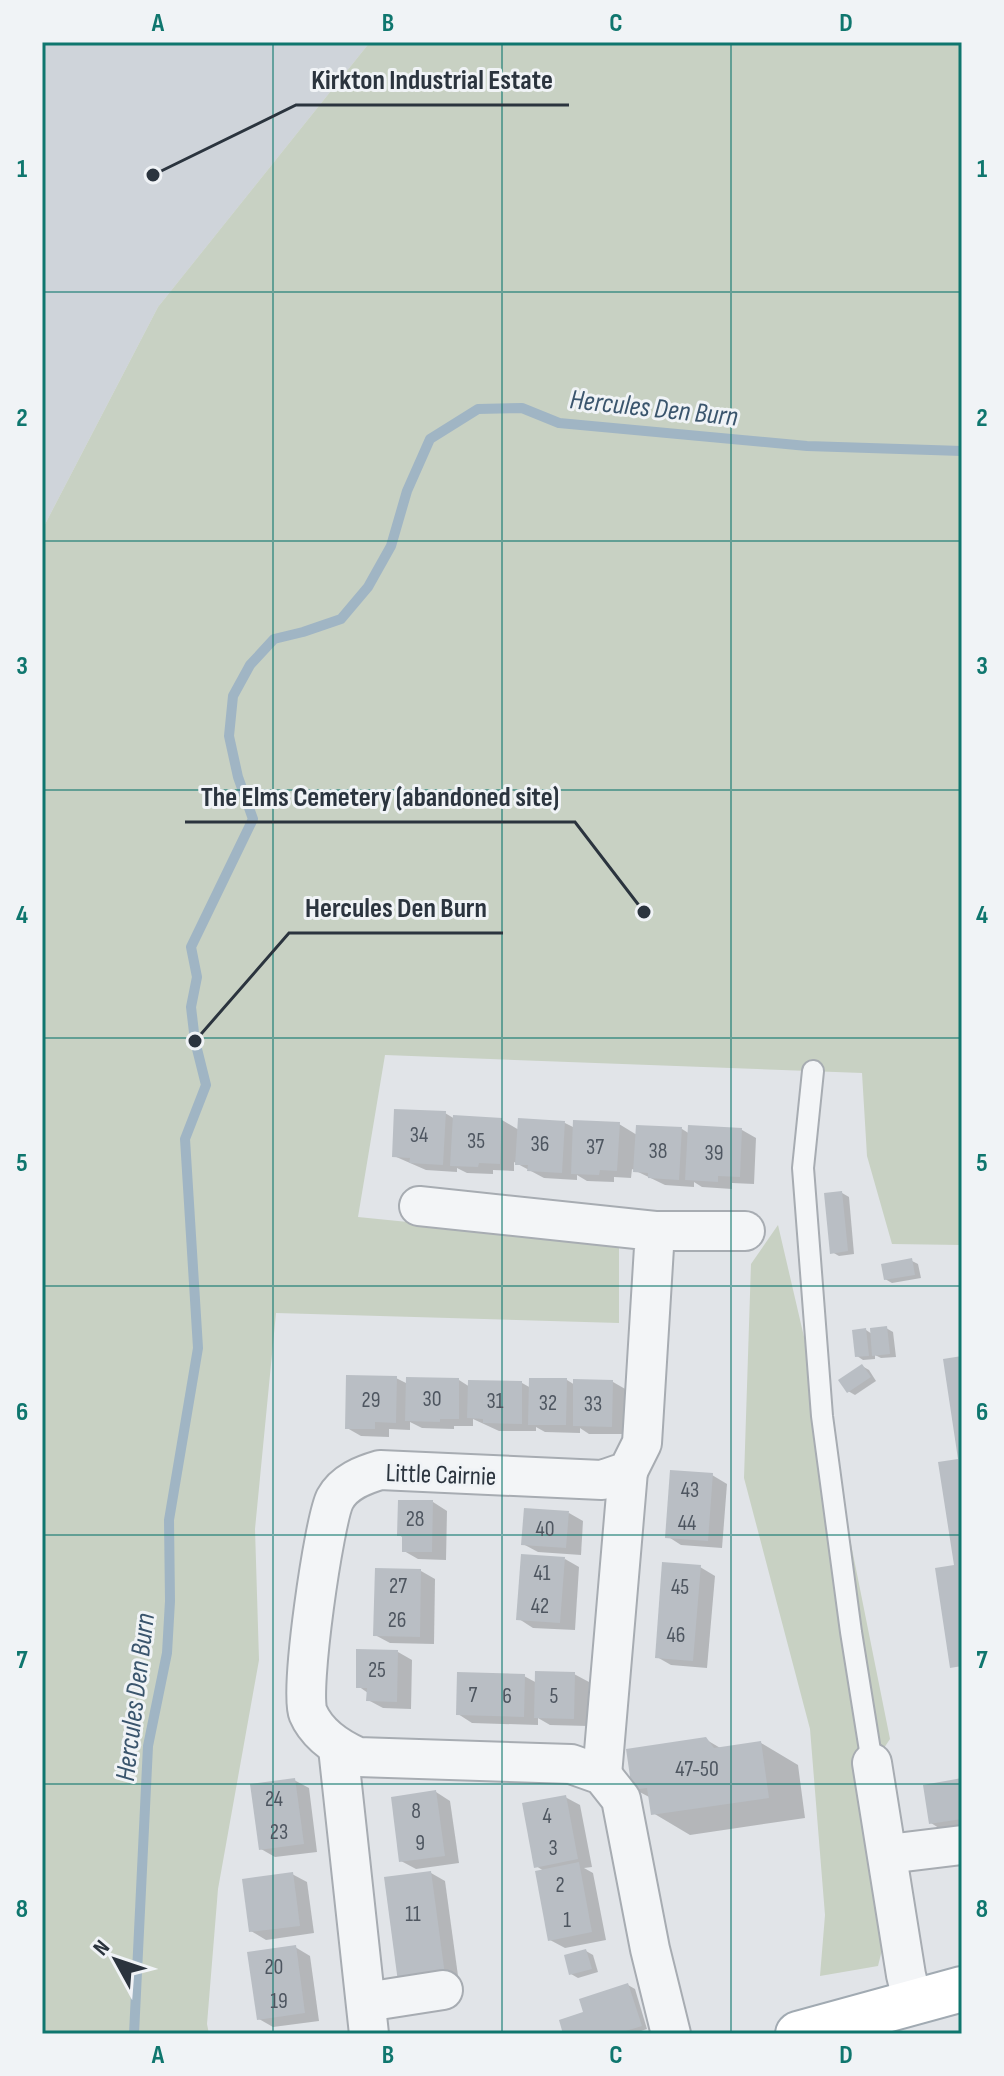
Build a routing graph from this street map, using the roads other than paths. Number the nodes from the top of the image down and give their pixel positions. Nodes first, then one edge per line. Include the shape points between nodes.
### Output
1 (813, 1071) dead end
2 (419, 1206) dead end
3 (655, 1231) junction
4 (745, 1231) dead end
5 (628, 1471) junction
6 (338, 1748) junction
7 (872, 1763) joint
8 (602, 1775) junction
9 (962, 1845) edge
10 (888, 1854) junction
11 (962, 1989) edge
12 (443, 1990) dead end
13 (913, 2003) junction
14 (368, 2018) edge
15 (671, 2034) edge
16 (798, 2034) edge

1 - 7 lane via 803,1168 822,1416
2 - 3 street
3 - 4 street
3 - 5 street via 642,1443
5 - 6 street, Little Cairnie via 602,1480 380,1470 357,1477 335,1497 305,1681 306,1712
5 - 8 street
6 - 8 street via 358,1757 571,1764
6 - 14 street
7 - 10 street
8 - 15 street via 621,1799
9 - 10 street
10 - 13 street
11 - 13 main road
12 - 14 street
13 - 16 main road

